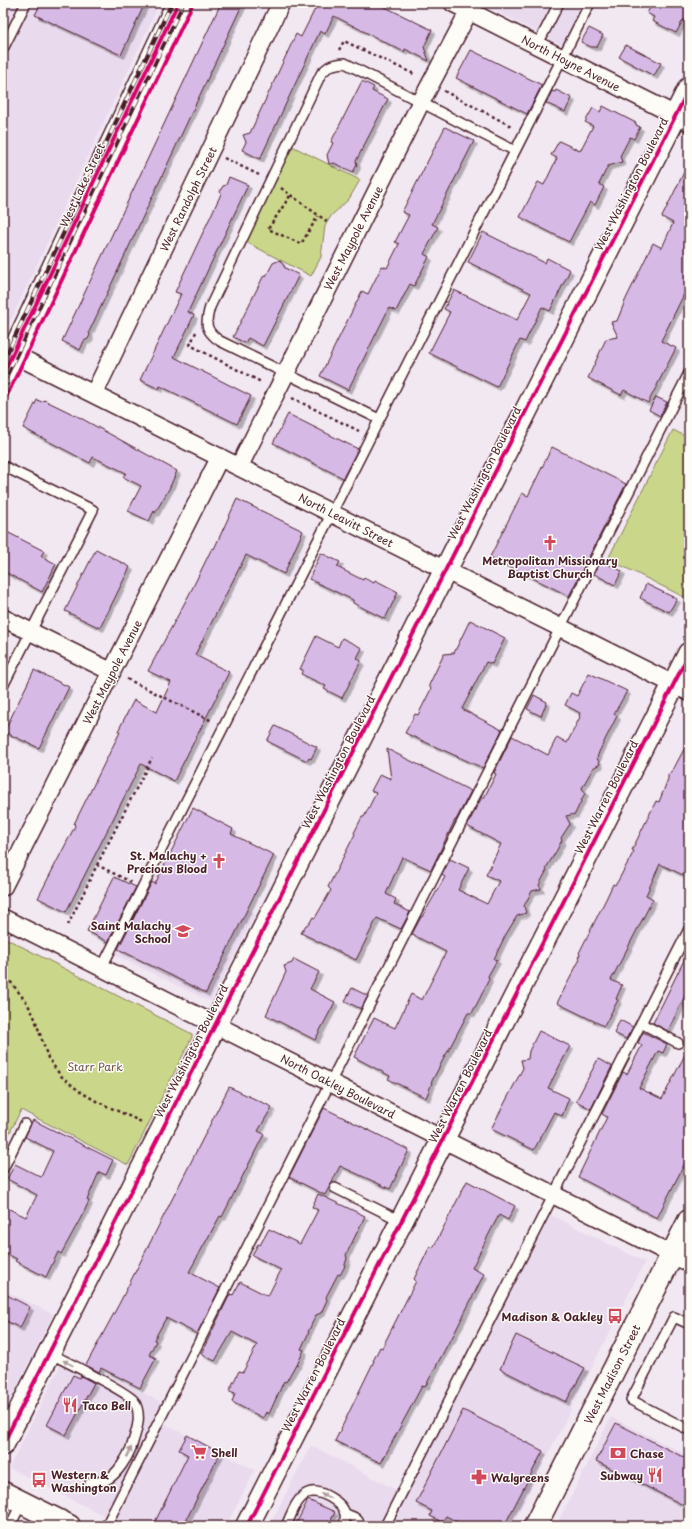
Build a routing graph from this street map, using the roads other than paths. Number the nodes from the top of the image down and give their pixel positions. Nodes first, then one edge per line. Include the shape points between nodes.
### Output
1 (26, 3) edge
2 (178, 3) edge
3 (281, 3) edge
4 (453, 3) edge
5 (559, 3) edge
6 (590, 3) edge
7 (469, 11) junction
8 (537, 46) junction
9 (3, 49) edge
10 (562, 58) junction
11 (689, 89) edge
12 (421, 102) junction
13 (682, 119) edge
14 (515, 151) junction
15 (8, 351) edge
16 (286, 372) junction
17 (689, 373) edge
18 (3, 374) edge
19 (94, 394) junction
20 (379, 419) junction
21 (220, 457) junction
22 (3, 466) edge
23 (238, 467) junction
24 (331, 513) junction
25 (445, 570) junction
26 (3, 618) edge
27 (561, 628) junction
28 (31, 632) junction
29 (689, 654) edge
30 (112, 672) junction
31 (3, 686) edge
32 (681, 688) edge
33 (3, 887) edge
34 (3, 918) edge
35 (688, 935) edge
36 (102, 967) junction
37 (215, 1024) junction
38 (641, 1024) junction
39 (678, 1043) dead end
40 (330, 1082) junction
41 (25, 1124) dead end
42 (443, 1139) junction
43 (3, 1169) edge
44 (335, 1188) dead end
45 (554, 1195) junction
46 (401, 1221) junction
47 (689, 1221) edge
48 (681, 1259) edge
49 (689, 1324) edge
50 (49, 1353) junction
51 (689, 1430) edge
52 (3, 1444) edge
53 (90, 1483) dead end
54 (3, 1493) edge
55 (22, 1502) junction
56 (345, 1514) junction
57 (10, 1526) edge
58 (69, 1526) edge
59 (106, 1526) edge
60 (247, 1526) edge
61 (286, 1526) edge
62 (344, 1526) edge
63 (360, 1526) edge
64 (385, 1526) edge
65 (535, 1526) edge

1 - 9 lane
2 - 15 street, West Lake Street
3 - 19 street, West Randolph Street
4 - 7 street, North Hoyne Avenue
5 - 8 lane
6 - 10 lane
7 - 8 street, North Hoyne Avenue
7 - 12 street, West Maypole Avenue
8 - 10 street, North Hoyne Avenue
10 - 13 street, North Hoyne Avenue
10 - 14 lane
11 - 13 street, West Washington Boulevard
12 - 14 lane
12 - 16 street, West Maypole Avenue
12 - 16 lane via 345,63 328,66 321,74 210,307 207,319 207,329 211,335
13 - 25 street, West Washington Boulevard
14 - 20 lane
15 - 18 street, West Lake Street
15 - 19 street, North Leavitt Street
16 - 20 lane
16 - 23 street, West Maypole Avenue
17 - 27 lane
19 - 21 street, North Leavitt Street
20 - 24 lane
21 - 23 street, North Leavitt Street
21 - 30 street, West Maypole Avenue
22 - 28 lane via 93,510
23 - 24 street, North Leavitt Street
24 - 25 street, North Leavitt Street
24 - 36 lane
25 - 27 street, North Leavitt Street
25 - 37 street, West Washington Boulevard
26 - 28 street
27 - 32 street, North Leavitt Street
27 - 40 lane
28 - 30 street
28 - 31 lane
29 - 32 street, West Warren Boulevard
30 - 33 street, West Maypole Avenue
32 - 42 street, West Warren Boulevard
34 - 36 street, North Oakley Boulevard
35 - 38 lane
36 - 37 street, North Oakley Boulevard
37 - 40 street, North Oakley Boulevard
37 - 50 street, West Washington Boulevard
38 - 39 lane
38 - 45 lane
40 - 42 street, North Oakley Boulevard
40 - 59 lane
41 - 43 lane
42 - 45 street, North Oakley Boulevard
42 - 46 street, West Warren Boulevard
44 - 46 lane
45 - 48 street, North Oakley Boulevard
45 - 64 lane
46 - 60 street, West Warren Boulevard
47 - 48 street, West Madison Street
48 - 65 street, West Madison Street
49 - 51 lane via 674,1317 631,1400
50 - 52 street, West Washington Boulevard
53 -> 50 lane via 107,1480 116,1473 130,1452 138,1426 138,1411 133,1400 119,1390
54 - 55 street
55 - 57 lane
55 - 58 street
56 -> 61 lane via 340,1504 332,1499 318,1492 308,1492 300,1499
56 - 62 lane
56 - 63 lane via 354,1516 360,1522

